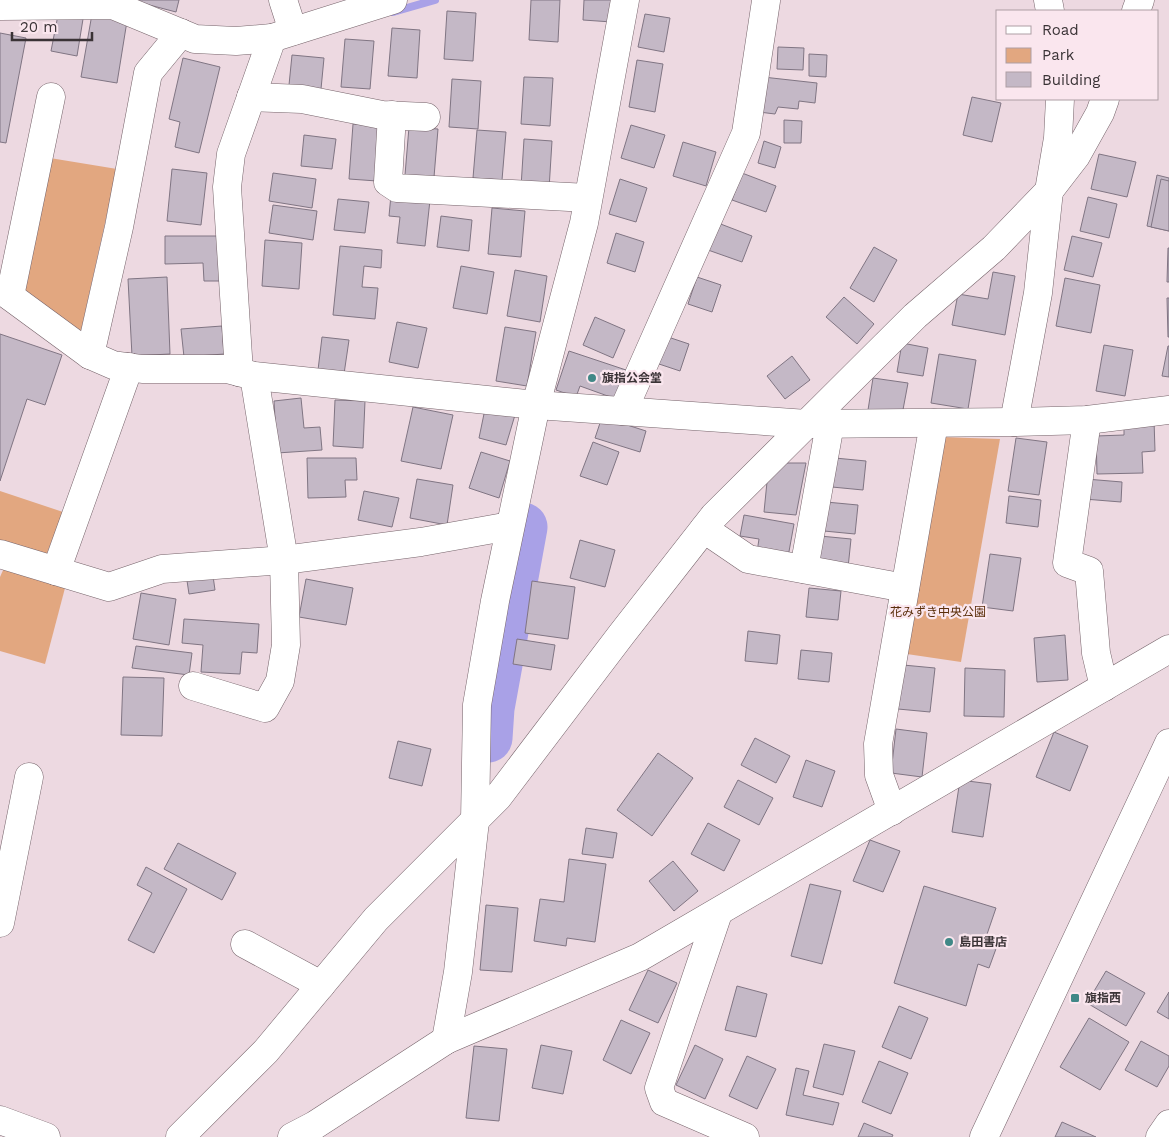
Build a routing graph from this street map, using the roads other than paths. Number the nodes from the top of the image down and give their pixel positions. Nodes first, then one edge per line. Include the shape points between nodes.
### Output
1 (283, 0) edge
2 (393, 0) edge
3 (625, 0) edge
4 (766, 1) edge
5 (98, 2) edge
6 (0, 6) edge
7 (181, 33) junction
8 (282, 35) junction
9 (51, 96) dead end
10 (251, 98) junction
11 (1060, 100) edge
12 (1105, 100) edge
13 (392, 116) junction
14 (426, 117) dead end
15 (1049, 191) junction
16 (588, 198) junction
17 (5, 292) edge
18 (90, 355) junction
19 (129, 367) junction
20 (246, 373) junction
21 (536, 405) junction
22 (1169, 410) edge
23 (623, 411) junction
24 (1087, 420) junction
25 (1014, 422) junction
26 (934, 423) junction
27 (818, 424) junction
28 (510, 526) junction
29 (704, 529) junction
30 (0, 554) edge
31 (284, 560) junction
32 (804, 569) junction
33 (56, 571) junction
34 (905, 588) junction
35 (1169, 649) edge
36 (193, 686) dead end
37 (1104, 687) junction
38 (1169, 743) edge
39 (29, 777) dead end
40 (892, 811) junction
41 (475, 820) junction
42 (718, 913) junction
43 (0, 923) edge
44 (245, 944) dead end
45 (321, 985) junction
46 (446, 1040) junction
47 (0, 1120) edge
48 (1169, 1124) edge
49 (46, 1137) edge
50 (180, 1137) edge
51 (292, 1137) edge
52 (745, 1137) edge
53 (984, 1137) edge
54 (1160, 1137) edge

1 - 8 street
2 - 8 street
3 - 16 street
4 - 23 street via 746,133
5 - 6 street
5 - 7 street
7 - 8 street via 195,39 236,41
7 - 18 street via 148,72
8 - 10 street
9 - 17 street
10 - 13 street via 302,99
10 - 20 street via 231,154 227,188
11 - 15 street via 1058,138
12 - 15 street via 1076,156
13 - 14 street
13 - 16 street via 388,182 397,188
15 - 25 street via 1038,293
15 - 27 street via 994,248 915,316
16 - 21 street
17 - 18 street
18 - 19 street
19 - 20 street via 227,368
19 - 33 street
20 - 21 street
20 - 31 street
21 - 23 street
21 - 28 street
22 - 24 street
23 - 27 street
24 - 25 street
24 - 37 street via 1067,562 1089,570 1096,653
25 - 26 street
26 - 27 street
26 - 34 street
27 - 29 street via 714,516
27 - 32 street
28 - 31 street
28 - 41 street via 477,705
29 - 32 street via 748,559
29 - 41 street via 498,797
30 - 33 street
31 - 33 street via 162,569 109,587
31 - 36 street via 286,645 280,681 265,708
32 - 34 street
34 - 40 street via 878,744 879,775
35 - 37 street
37 - 40 street
38 - 53 street
39 - 43 street
40 - 42 street
41 - 45 street via 376,919
41 - 46 street via 458,972
42 - 46 street via 640,958
42 - 52 street via 659,1088 664,1102
44 - 45 street
45 - 50 street via 266,1051
46 - 51 street
47 - 49 street
48 - 54 street

